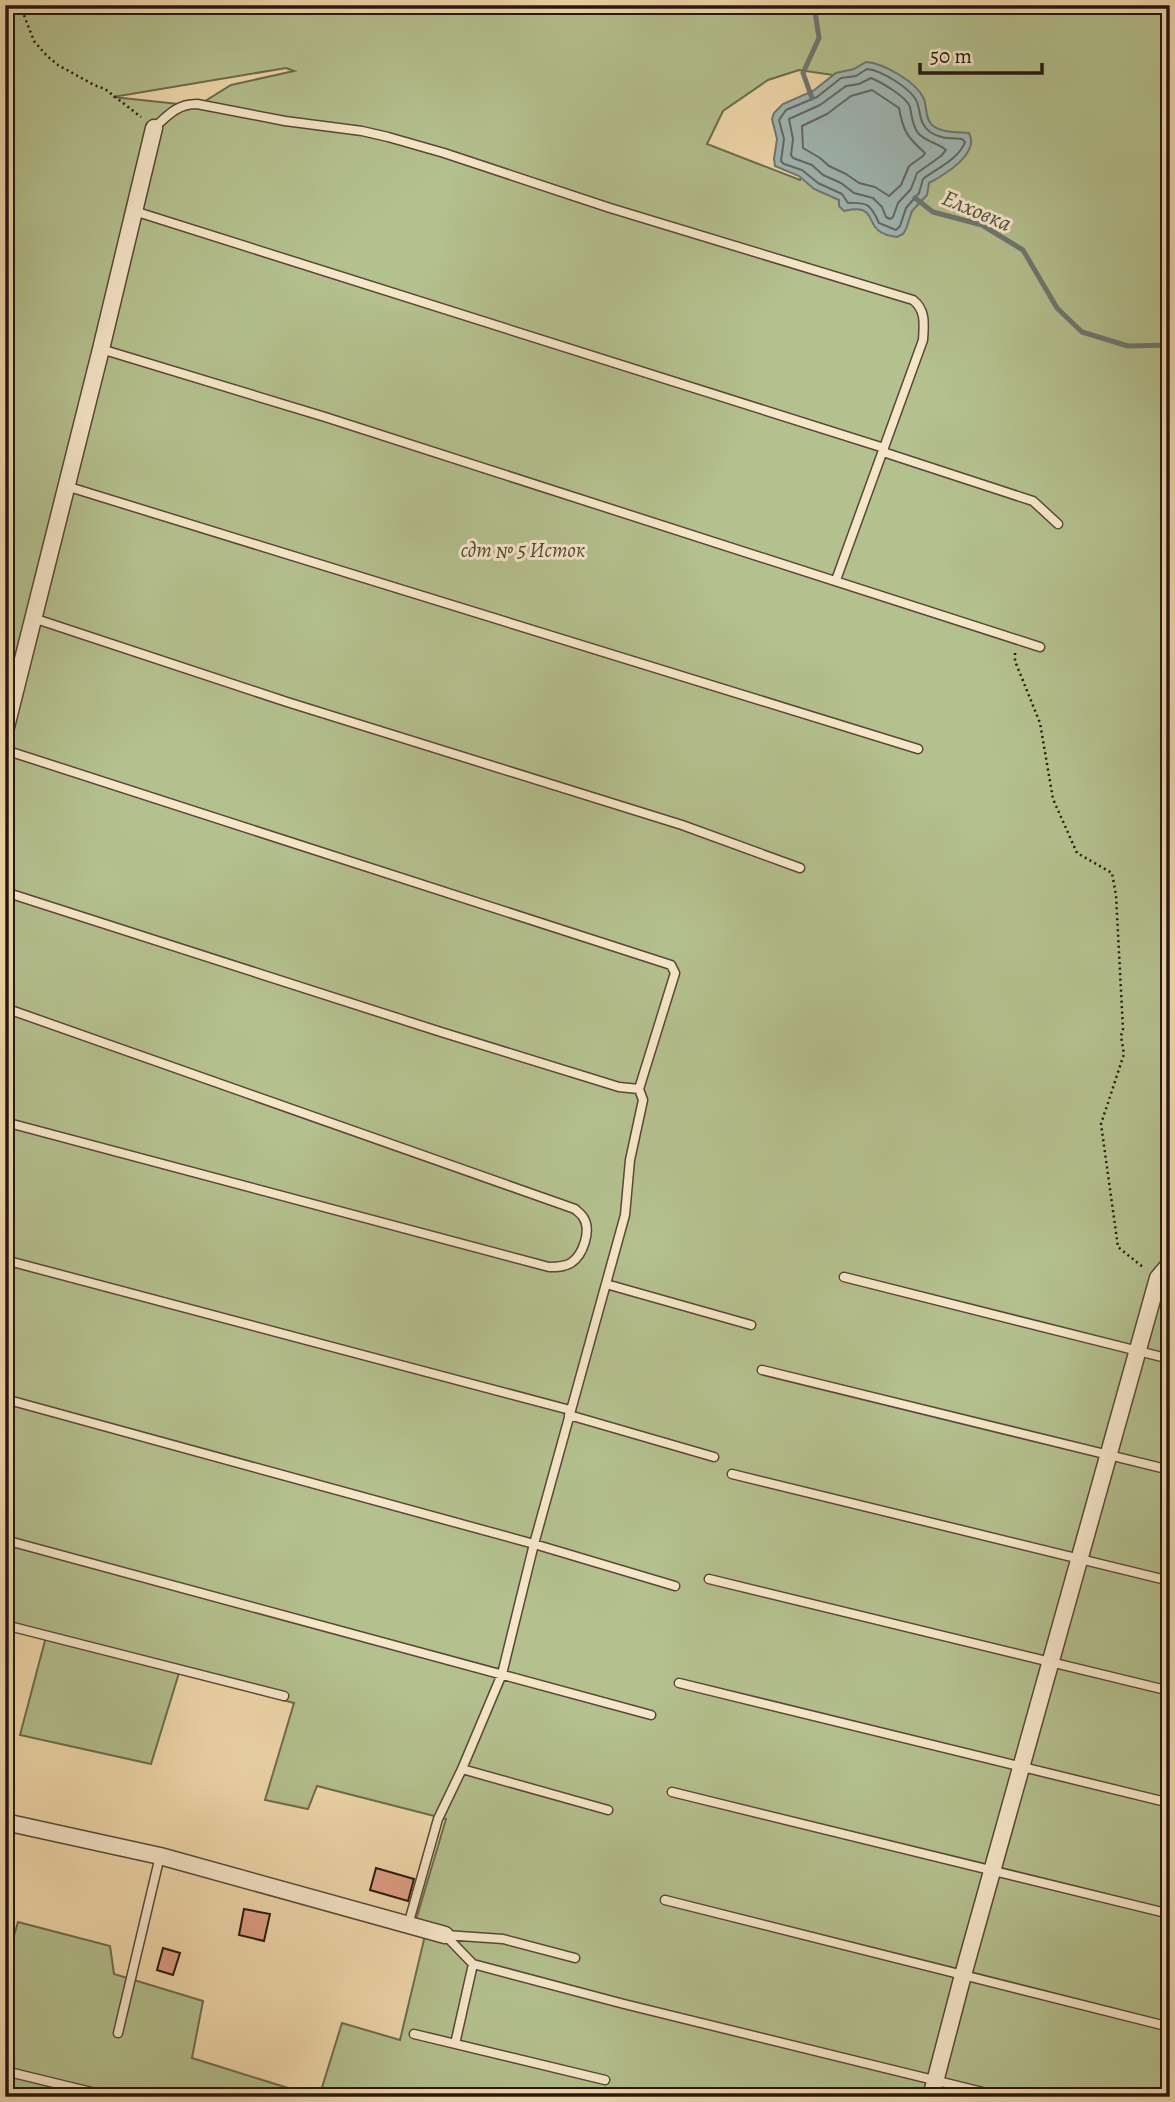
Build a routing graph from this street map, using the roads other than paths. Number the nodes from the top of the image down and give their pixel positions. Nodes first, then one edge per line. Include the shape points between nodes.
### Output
1 (154, 128) joint
2 (134, 211) junction
3 (101, 349) junction
4 (884, 450) junction
5 (66, 485) junction
6 (1058, 524) dead end
7 (836, 580) junction
8 (33, 618) junction
9 (1040, 647) dead end
10 (5, 731) edge
11 (918, 749) dead end
12 (5, 750) edge
13 (800, 867) dead end
14 (5, 892) edge
15 (5, 1007) edge
16 (639, 1089) junction
17 (5, 1122) edge
18 (5, 1260) edge
19 (1170, 1264) edge
20 (844, 1277) dead end
21 (606, 1284) junction
22 (751, 1325) dead end
23 (1138, 1352) junction
24 (1170, 1359) edge
25 (762, 1370) dead end
26 (5, 1399) edge
27 (570, 1412) junction
28 (1108, 1455) junction
29 (714, 1457) dead end
30 (1170, 1470) edge
31 (732, 1474) dead end
32 (5, 1539) edge
33 (534, 1544) junction
34 (1079, 1559) junction
35 (709, 1579) dead end
36 (1170, 1581) edge
37 (675, 1586) dead end
38 (5, 1625) edge
39 (1051, 1662) junction
40 (502, 1674) junction
41 (679, 1683) dead end
42 (1170, 1692) edge
43 (284, 1696) dead end
44 (651, 1715) dead end
45 (1021, 1767) junction
46 (462, 1769) junction
47 (672, 1792) dead end
48 (1170, 1803) edge
49 (608, 1810) dead end
50 (5, 1822) edge
51 (160, 1856) junction
52 (992, 1872) junction
53 (665, 1900) dead end
54 (1170, 1914) edge
55 (408, 1925) junction
56 (445, 1935) junction
57 (575, 1958) dead end
58 (473, 1964) junction
59 (963, 1975) junction
60 (1170, 2027) edge
61 (118, 2033) dead end
62 (414, 2034) dead end
63 (455, 2044) junction
64 (5, 2071) edge
65 (605, 2080) dead end
66 (935, 2080) junction
67 (112, 2097) edge
68 (931, 2097) edge
69 (1003, 2097) edge

1 - 2 street
1 - 4 lane via 168,113 197,104 362,131 913,300 923,313 923,340
2 - 3 street
2 - 4 lane
3 - 5 street
3 - 7 lane
4 - 6 lane via 1033,501
4 - 7 lane
5 - 8 street
5 - 11 lane
7 - 9 lane
8 - 10 street
8 - 13 lane via 682,825
12 - 16 lane via 671,965 675,973
14 - 16 lane via 441,1032
15 - 17 lane via 575,1209 583,1216 586,1234 573,1262 549,1267
16 - 21 lane via 643,1100 630,1160 625,1215
18 - 27 lane
19 - 23 street via 1158,1279
20 - 23 lane
21 - 22 lane
21 - 27 lane
23 - 24 lane
23 - 28 street
25 - 28 lane
26 - 33 lane
27 - 29 lane
27 - 33 lane
28 - 30 lane
28 - 34 street
31 - 34 lane
32 - 40 lane
33 - 37 lane
33 - 40 lane
34 - 36 lane
34 - 39 street
35 - 39 lane
38 - 43 lane
39 - 42 lane
39 - 45 street
40 - 44 lane
40 - 46 lane
41 - 45 lane
45 - 48 lane
45 - 52 street
46 - 49 lane
46 - 55 lane via 438,1819
47 - 52 lane
50 - 51 street
51 - 55 street
51 - 61 lane
52 - 54 lane
52 - 59 street
53 - 59 lane
55 - 56 street
56 - 57 lane via 503,1939
56 - 58 lane
58 - 63 lane
58 - 66 lane
59 - 60 lane
59 - 66 street
62 - 63 lane
63 - 65 lane
64 - 67 lane
66 - 68 street
66 - 69 lane

